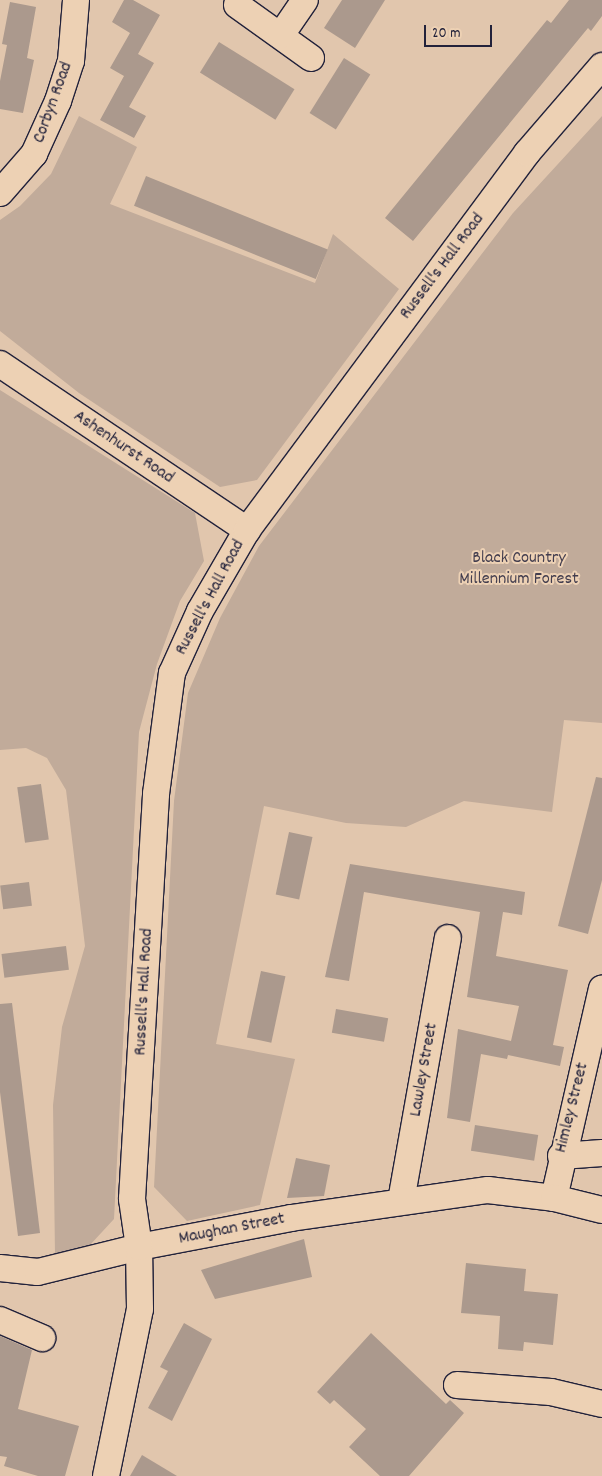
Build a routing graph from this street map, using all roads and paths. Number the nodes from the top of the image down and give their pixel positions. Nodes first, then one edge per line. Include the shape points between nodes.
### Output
1 (76, 0) edge
2 (305, 0) edge
3 (237, 5) dead end
4 (281, 35) junction
5 (311, 58) dead end
6 (602, 66) edge
7 (0, 193) edge
8 (0, 364) edge
9 (247, 530) junction
10 (448, 938) dead end
11 (602, 988) edge
12 (602, 1153) edge
13 (561, 1156) junction
14 (554, 1198) junction
15 (401, 1201) junction
16 (602, 1210) edge
17 (139, 1247) junction
18 (0, 1268) edge
19 (0, 1320) edge
20 (42, 1338) dead end
21 (457, 1385) dead end
22 (602, 1404) edge
23 (106, 1476) edge

1 - 7 street, Corbyn Road via 71,61 58,101 34,154
2 - 4 street
3 - 4 street
4 - 5 street
6 - 9 street, Russell's Hall Road via 527,153
8 - 9 street, Ashenhurst Road
9 - 17 street, Russell's Hall Road via 200,611 172,673 165,712 156,794 132,1199
10 - 15 street, Lawley Street
11 - 13 street, Himley Street
12 - 13 street
13 - 14 street, Himley Street
14 - 15 street, Maughan Street via 488,1190
14 - 16 street, Maughan Street
15 - 17 street, Maughan Street
17 - 18 street, Maughan Street via 38,1272
17 - 23 street via 140,1309
19 - 20 street
21 - 22 street via 551,1392

